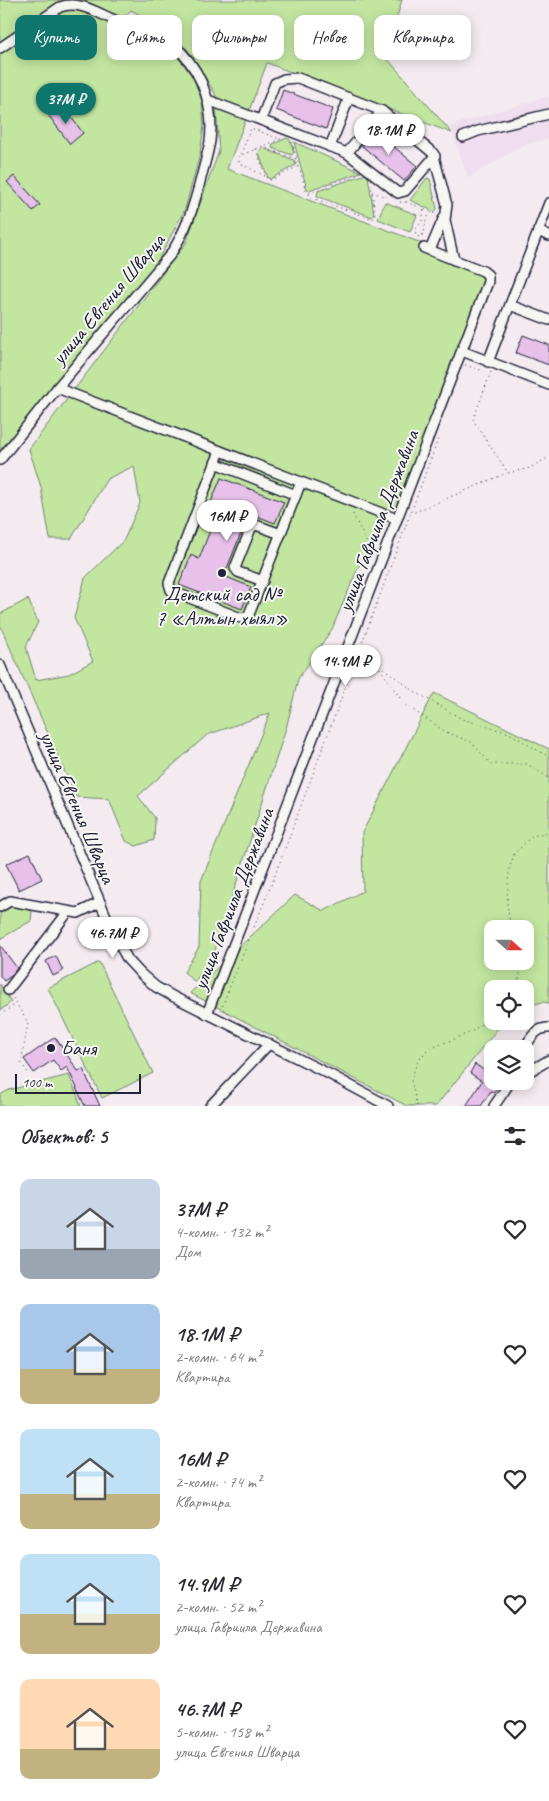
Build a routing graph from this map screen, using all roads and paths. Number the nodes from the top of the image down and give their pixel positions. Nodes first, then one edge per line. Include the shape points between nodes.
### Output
1 (0, 48) edge
2 (349, 98) junction
3 (208, 100) junction
4 (382, 111) junction
5 (549, 114) edge
6 (261, 120) junction
7 (291, 134) junction
8 (463, 137) dead end
9 (280, 140) junction
10 (262, 146) junction
11 (330, 146) junction
12 (256, 148) junction
13 (347, 153) junction
14 (241, 154) junction
15 (435, 156) junction
16 (298, 160) junction
17 (299, 166) junction
18 (369, 171) junction
19 (265, 176) junction
20 (370, 183) dead end
21 (372, 191) junction
22 (308, 194) junction
23 (411, 196) dead end
24 (406, 202) junction
25 (549, 203) edge
26 (424, 209) junction
27 (432, 212) junction
28 (441, 212) junction
29 (538, 231) junction
30 (549, 236) edge
31 (454, 260) junction
32 (510, 305) junction
33 (549, 320) edge
34 (462, 352) junction
35 (489, 362) junction
36 (466, 364) dead end
37 (549, 385) edge
38 (57, 388) junction
39 (439, 436) dead end
40 (220, 451) junction
41 (549, 457) edge
42 (0, 460) edge
43 (215, 464) junction
44 (508, 473) junction
45 (301, 482) junction
46 (296, 495) junction
47 (352, 514) dead end
48 (410, 514) junction
49 (397, 519) junction
50 (281, 534) junction
51 (381, 562) junction
52 (263, 581) junction
53 (355, 659) junction
54 (377, 663) junction
55 (0, 665) edge
56 (549, 756) edge
57 (549, 778) edge
58 (549, 832) edge
59 (99, 903) junction
60 (0, 907) edge
61 (68, 912) junction
62 (510, 920) edge
63 (8, 990) joint
64 (17, 1004) junction
65 (207, 1014) junction
66 (0, 1016) edge
67 (224, 1022) junction
68 (484, 1022) edge
69 (549, 1028) edge
70 (530, 1040) edge
71 (269, 1044) junction
72 (549, 1060) edge
73 (534, 1069) edge
74 (30, 1075) dead end
75 (505, 1090) edge
76 (210, 1106) edge
77 (388, 1106) edge
78 (417, 1106) edge
79 (494, 1106) edge

1 - 3 street, улица Евгения Шварца via 60,7 75,4 170,44 192,65
2 - 4 street
2 - 6 street via 298,78 284,79 275,83
2 - 11 street
3 - 6 street
3 - 38 street, улица Евгения Шварца via 210,142 194,206 181,238 170,256
4 - 13 street
4 - 15 street
5 - 8 street
6 - 7 street
7 - 9 path
7 - 11 street
7 - 16 path
9 - 10 path
9 - 14 path via 251,128
10 - 12 path
10 - 16 path
11 - 13 street
12 - 14 path
12 - 19 path
13 - 18 street
14 - 19 path via 239,163
15 - 18 street via 402,193 394,192
15 - 28 street via 447,205
16 - 17 path
17 - 19 path via 271,180
17 - 22 path
18 - 22 path
20 - 21 path
21 - 22 path via 375,215 372,219
21 - 24 path
23 - 24 path
24 - 26 path
25 - 29 street
26 - 27 path
26 - 27 path via 423,218 415,230 417,236 424,234
27 - 28 path
28 - 31 street
28 - 31 street via 427,249
29 - 30 street
29 - 32 street
31 - 34 street, улица Гавриила Державина via 483,271 489,278
32 - 33 street
32 - 35 street
34 - 35 street
34 - 49 street, улица Гавриила Державина
35 - 36 path via 480,370
35 - 37 street
35 - 44 path via 473,420
38 - 40 street
38 - 42 street, улица Евгения Шварца
39 - 48 path
40 - 43 street
40 - 45 street
41 - 44 path via 530,468
43 - 46 street
43 - 52 street via 169,586 174,592 245,618 250,614
44 - 48 path
45 - 46 street
45 - 49 street
46 - 50 street
47 - 51 path via 376,560
48 - 53 path
49 - 51 street, улица Гавриила Державина
50 - 52 street
50 - 52 street via 256,525 251,528 236,570
51 - 65 street, улица Гавриила Державина
53 - 54 path via 370,659
53 - 67 path via 274,878 223,1004 222,1008 228,1013
54 - 56 path via 414,691 462,719 509,733
54 - 57 path via 404,704 446,732 471,742 491,764 527,764
55 - 59 street, улица Евгения Шварца
58 - 62 path via 532,836 514,854 509,870
59 - 61 street via 78,913
59 - 65 street, улица Евгения Шварца via 124,953 141,974 156,987
60 - 61 street via 10,901
61 - 63 street
63 - 64 path
64 - 66 path
64 - 74 path via 28,1023 21,1063
65 - 67 street, улица Евгения Шварца
67 - 71 street, улица Евгения Шварца
68 - 78 path via 470,1032 427,1050 417,1063 411,1080
69 - 70 street via 534,1034
71 - 76 street
71 - 77 street, улица Евгения Шварца
72 - 73 street
75 - 79 street

